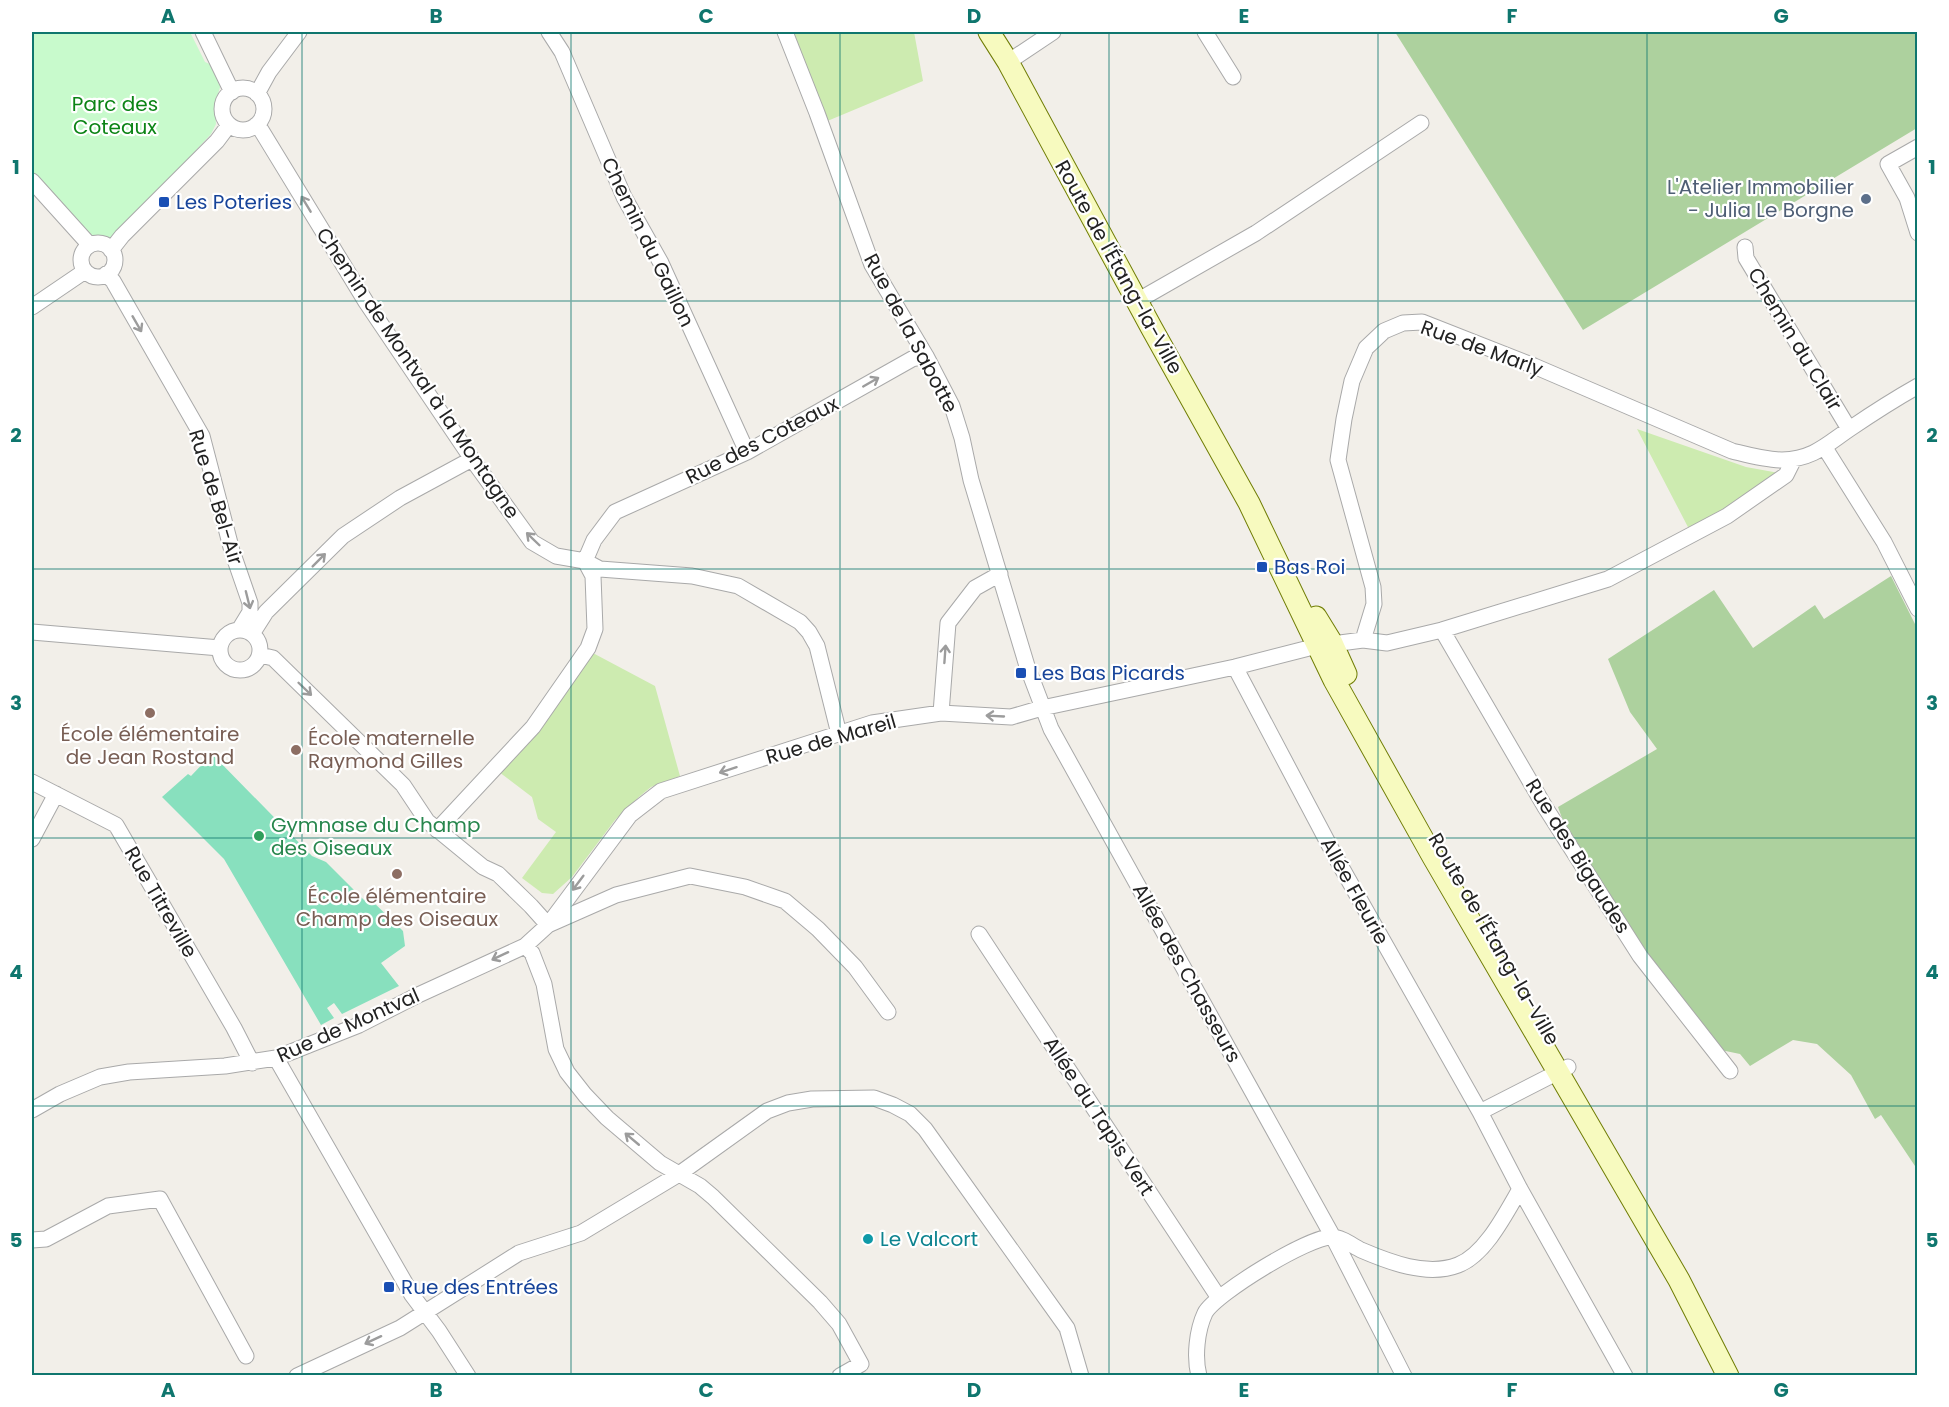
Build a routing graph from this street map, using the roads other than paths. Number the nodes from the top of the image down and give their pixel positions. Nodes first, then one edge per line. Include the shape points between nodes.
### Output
1 (203, 32) edge
2 (299, 32) edge
3 (549, 32) edge
4 (785, 32) edge
5 (989, 32) edge
6 (1053, 32) edge
7 (1205, 32) edge
8 (1008, 62) junction
9 (1233, 77) dead end
10 (232, 92) junction
11 (257, 94) junction
12 (1421, 123) dead end
13 (229, 125) junction
14 (256, 125) junction
15 (1917, 147) edge
16 (32, 181) edge
17 (1917, 233) edge
18 (88, 246) junction
19 (1745, 247) dead end
20 (111, 250) junction
21 (85, 271) junction
22 (106, 274) junction
23 (1137, 301) junction
24 (32, 307) edge
25 (926, 356) junction
26 (1917, 386) edge
27 (1849, 429) junction
28 (1825, 448) junction
29 (747, 452) junction
30 (472, 459) junction
31 (1794, 459) junction
32 (585, 561) junction
33 (1000, 574) junction
34 (1917, 609) edge
35 (1442, 630) junction
36 (32, 632) edge
37 (246, 632) junction
38 (1363, 640) junction
39 (1325, 645) junction
40 (220, 648) junction
41 (260, 655) junction
42 (1235, 667) junction
43 (1042, 708) junction
44 (941, 713) junction
45 (839, 734) junction
46 (32, 782) edge
47 (56, 794) junction
48 (437, 830) junction
49 (32, 840) edge
50 (548, 925) junction
51 (980, 934) dead end
52 (525, 946) junction
53 (888, 1012) dead end
54 (276, 1058) junction
55 (252, 1063) junction
56 (1563, 1069) junction
57 (1730, 1071) dead end
58 (32, 1110) edge
59 (1480, 1112) junction
60 (679, 1174) junction
61 (1520, 1189) junction
62 (1333, 1237) junction
63 (32, 1240) edge
64 (1219, 1298) junction
65 (425, 1313) junction
66 (246, 1356) dead end
67 (297, 1376) edge
68 (468, 1376) edge
69 (840, 1376) edge
70 (1081, 1376) edge
71 (1199, 1376) edge
72 (1404, 1376) edge
73 (1625, 1376) edge
74 (1728, 1376) edge
75 (1741, 1376) edge

1 - 10 street
2 - 11 street
3 - 29 street, Chemin du Gaillon via 562,52 624,197 661,263
4 - 25 street, Rue de la Sabotte via 872,265
5 - 8 street, Route de l'Étang-la-Ville
6 - 8 street
7 - 9 street
8 - 23 street, Route de l'Étang-la-Ville
10 - 11 street via 245,89
10 - 13 street via 222,108
11 - 14 street via 263,113
12 - 23 street via 1256,233
13 - 14 street via 239,130
13 - 20 street
30 -> 14 street, Chemin de Montval à la Montagne via 366,302
15 - 17 street via 1888,164 1907,198
16 - 18 street
18 - 20 street via 98,243
18 - 21 street via 81,261
19 - 27 street, Chemin du Clair via 1746,258
20 - 22 street via 113,266
21 - 22 street via 93,276
21 - 24 street
22 -> 37 street, Rue de Bel-Air via 202,436 250,603
23 - 39 street, Route de l'Étang-la-Ville via 1249,502 1300,607
29 -> 25 street, Rue des Coteaux via 912,359
25 - 33 street, Rue de la Sabotte via 952,406 970,480
26 - 27 street, Rue de Marly
27 - 28 street, Rue de Marly
28 - 31 street, Rue de Marly
28 - 34 street via 1884,542
29 - 32 street, Rue des Coteaux via 615,512 594,540
32 -> 30 street, Chemin de Montval à la Montagne via 556,556 532,542
37 -> 30 street via 343,536 400,498
31 - 35 street via 1786,475 1727,516 1608,579
31 - 38 street, Rue de Marly via 1760,458 1732,451 1422,322 1403,323 1383,331 1366,348 1352,381 1338,459 1373,587 1374,604
32 - 45 street, Chemin de Montval à la Montagne via 600,569 692,576 738,586 800,622 817,646
32 - 48 street via 593,576 595,628 588,648 532,728
33 - 43 street, Rue de la Sabotte
44 -> 33 street via 948,623 975,588
35 - 38 street via 1387,643
35 - 57 street, Rue des Bigaudes via 1545,807 1640,956
36 - 40 street
37 - 40 street via 229,634
37 - 41 street via 259,643
38 - 39 street
39 - 42 street, Rue de Mareil
39 - 56 street, Route de l'Étang-la-Ville via 1408,799
40 - 41 street via 222,659 235,670 248,669
41 -> 48 street via 273,658 403,785
42 - 43 street, Rue de Mareil
42 - 59 street, Allée Fleurie via 1335,856
43 -> 44 street, Rue de Mareil via 1011,717
43 - 62 street, Allée des Chasseurs
44 - 45 street, Rue de Mareil via 872,723
45 -> 50 street, Rue de Mareil via 661,791 630,815
46 - 47 street, Rue Titreville
47 - 49 street
47 - 55 street, Rue Titreville via 116,825
48 - 50 street via 483,867 498,874
50 - 52 street, Rue de Montval
50 - 53 street via 616,895 690,876 745,887 785,901 818,929 855,967
51 - 64 street, Allée du Tapis Vert
52 -> 54 street, Rue de Montval via 359,1025
60 -> 52 street via 607,1118 567,1072 556,1049 544,984 532,953
54 - 55 street, Rue de Montval
54 - 65 street
55 - 58 street, Rue de Montval via 100,1077
56 - 59 street
56 - 74 street, Route de l'Étang-la-Ville
56 - 75 street, Route de l'Étang-la-Ville via 1689,1280
59 - 61 street, Allée Fleurie
60 - 65 street via 581,1233 519,1253
60 - 69 street via 713,1197 839,1324 861,1364
60 - 70 street via 767,1111 788,1103 853,1097 874,1098 893,1105 925,1129 1067,1328
61 - 62 street via 1476,1255 1458,1265 1416,1268
61 - 73 street, Allée Fleurie
62 - 64 street via 1308,1242
62 - 72 street, Allée des Chasseurs
63 - 66 street via 46,1239 108,1206 160,1199
64 - 71 street via 1206,1312 1200,1331
65 -> 67 street
65 - 68 street

